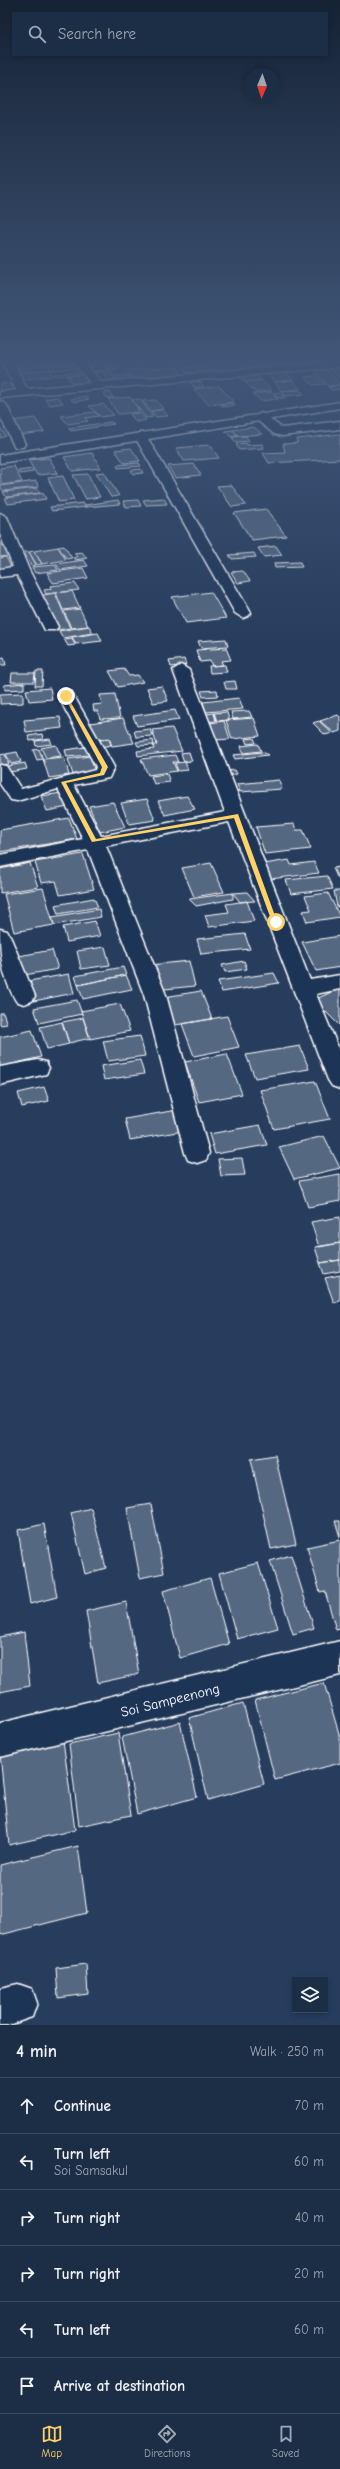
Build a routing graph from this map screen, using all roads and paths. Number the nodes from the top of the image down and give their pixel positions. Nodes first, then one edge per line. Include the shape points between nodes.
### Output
1 (28, 454) edge
2 (151, 454) edge
3 (0, 459) edge
4 (0, 517) edge
5 (22, 570) junction
6 (0, 573) edge
7 (243, 613) dead end
8 (50, 627) dead end
9 (181, 670) dead end
10 (66, 696) dead end
11 (0, 770) edge
12 (63, 782) junction
13 (236, 816) junction
14 (94, 841) junction
15 (0, 861) edge
16 (0, 936) edge
17 (340, 982) edge
18 (304, 989) junction
19 (24, 996) dead end
20 (38, 1068) dead end
21 (0, 1076) edge
22 (340, 1080) edge
23 (197, 1153) dead end
24 (340, 1658) edge
25 (0, 1740) edge

1 - 3 street
2 - 7 street
4 - 5 street
5 - 6 street
5 - 8 street
9 - 13 street
10 - 12 street via 105,767 102,774
11 - 12 street via 17,796
12 - 14 street
13 - 14 street
13 - 18 street
14 - 15 street
14 - 23 street via 155,995
16 - 19 street
17 - 18 street
18 - 22 street
20 - 21 street
24 - 25 street, Soi Sampeenong

